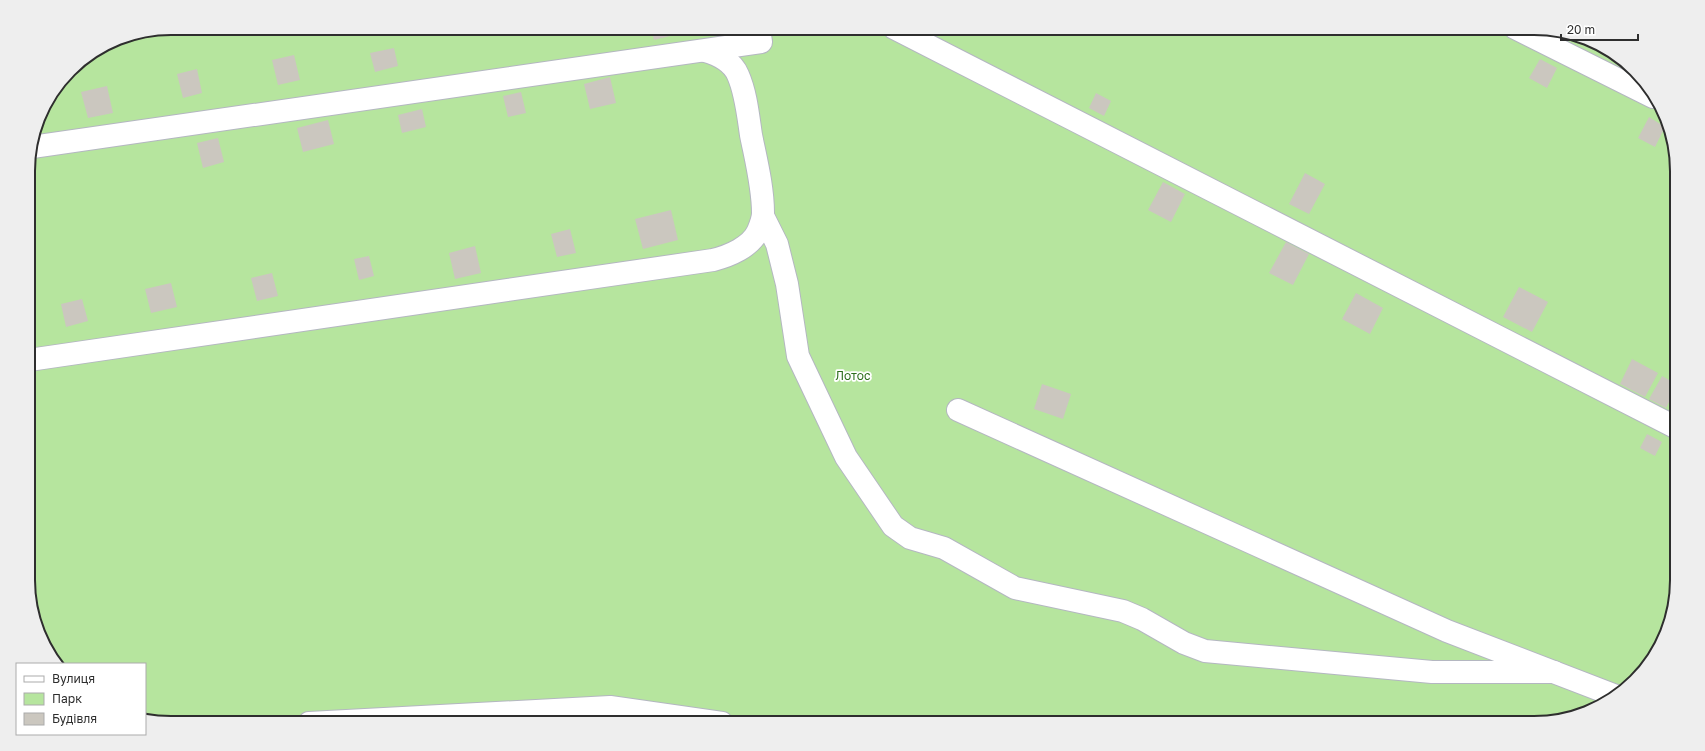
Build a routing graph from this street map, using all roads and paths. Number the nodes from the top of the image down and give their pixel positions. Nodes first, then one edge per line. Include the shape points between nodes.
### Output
1 (760, 35) edge
2 (908, 35) edge
3 (1529, 35) edge
4 (705, 51) junction
5 (1646, 93) edge
6 (38, 146) edge
7 (763, 216) junction
8 (35, 359) edge
9 (958, 410) dead end
10 (1670, 424) edge
11 (1554, 672) junction
12 (1609, 693) edge
13 (441, 716) edge
14 (673, 716) edge

1 - 4 street via 761,42
2 - 10 street
3 - 5 street
4 - 6 street
4 - 7 street via 720,56 738,75 744,94 762,195
7 - 8 street via 757,233 744,246 729,256 713,260
7 - 11 street via 777,244 787,284 798,356 846,457 893,526 910,538 944,548 1015,588 1123,610 1184,643 1205,651 1432,672
9 - 11 street via 1447,630
11 - 12 street
13 - 14 street via 610,707

